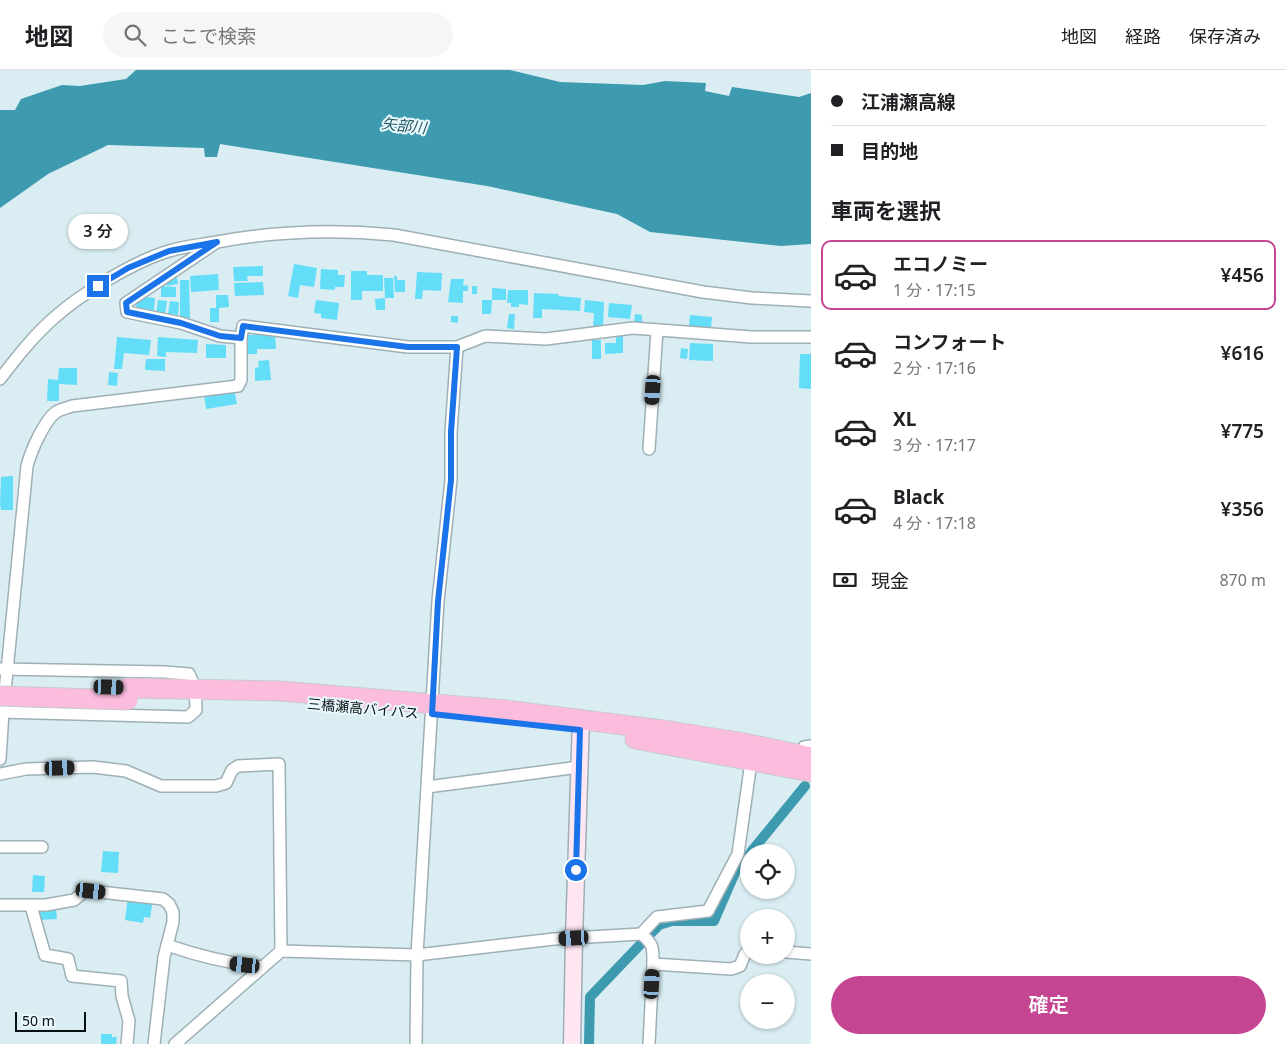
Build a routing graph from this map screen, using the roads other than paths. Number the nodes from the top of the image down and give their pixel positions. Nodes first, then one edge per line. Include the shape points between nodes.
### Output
1 (217, 242) junction
2 (811, 301) edge
3 (657, 330) junction
4 (811, 337) edge
5 (241, 338) junction
6 (457, 347) junction
7 (0, 379) edge
8 (649, 449) dead end
9 (3, 674) edge
10 (127, 694) junction
11 (195, 696) junction
12 (1, 707) edge
13 (432, 709) junction
14 (580, 725) junction
15 (753, 753) junction
16 (808, 753) edge
17 (0, 759) edge
18 (579, 767) junction
19 (811, 772) edge
20 (0, 774) edge
21 (428, 786) junction
22 (0, 847) edge
23 (42, 847) dead end
24 (0, 905) edge
25 (31, 906) junction
26 (645, 936) junction
27 (574, 938) junction
28 (167, 945) junction
29 (281, 951) junction
30 (795, 953) edge
31 (811, 954) edge
32 (417, 955) junction
33 (653, 964) junction
34 (741, 964) edge
35 (262, 967) junction
36 (127, 1044) edge
37 (154, 1044) edge
38 (174, 1044) edge
39 (416, 1044) edge
40 (572, 1044) edge
41 (649, 1044) edge

1 - 2 street via 285,233 394,235 703,292
1 - 5 street via 126,303 127,312 181,323 220,336
1 - 7 street via 178,248 148,258 89,292 56,316 24,348
3 - 4 street via 751,337
3 - 6 street via 633,328 546,339 485,336
3 - 8 street
5 - 6 street via 243,326 408,347
5 - 9 street via 241,380 238,386 72,406 50,419 26,466
6 - 13 street via 451,480 438,601
9 - 10 highway, 三橋瀬高バイパス
9 - 11 street via 189,674 194,682
9 - 12 street
10 - 11 highway, 三橋瀬高バイパス
10 - 12 highway, 三橋瀬高バイパス, bridge
11 - 12 street via 196,710 188,717
11 - 13 highway, 三橋瀬高バイパス
12 - 17 street
13 - 14 highway, 三橋瀬高バイパス via 506,710
13 - 21 street
14 - 15 highway, 三橋瀬高バイパス via 664,743
14 - 18 main road
15 - 16 highway, 三橋瀬高バイパス
15 - 19 highway, 三橋瀬高バイパス
15 - 26 street via 738,854 708,911 657,917
18 - 21 street
18 - 27 main road
20 - 29 street via 26,769 93,767 126,771 161,786 216,786 226,783 232,770 238,766 279,764
21 - 32 street
22 - 23 street
24 - 25 street
25 - 28 street via 74,900 91,891 163,899 173,912
25 - 36 street via 45,955 68,959 72,976 121,981 129,1021
26 - 27 street
26 - 33 street via 653,947
27 - 32 street
27 - 40 main road
28 - 35 street via 228,963
28 - 37 street
29 - 32 street
29 - 35 street
30 - 31 street
32 - 39 street
33 - 34 street via 731,969
33 - 41 street
35 - 38 street

